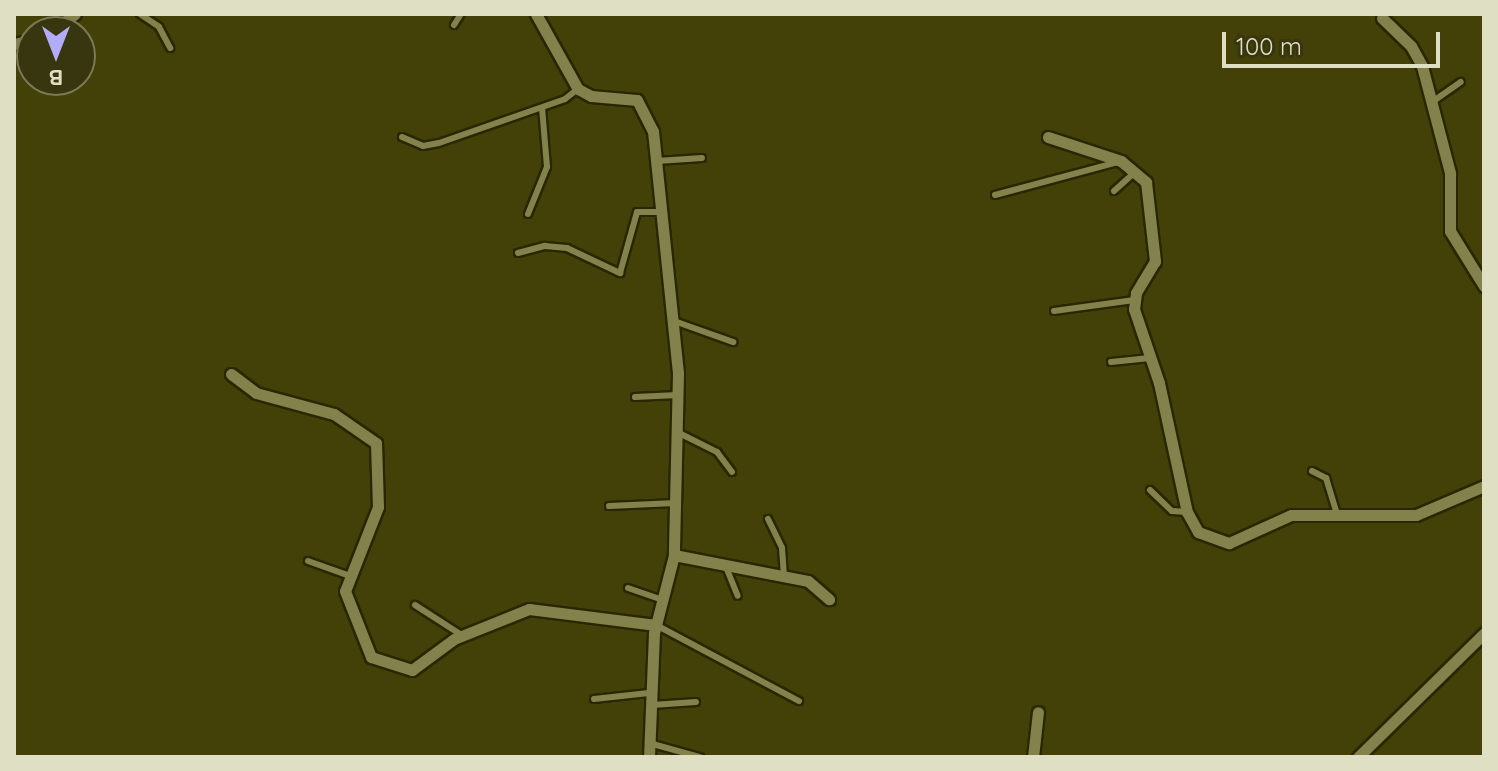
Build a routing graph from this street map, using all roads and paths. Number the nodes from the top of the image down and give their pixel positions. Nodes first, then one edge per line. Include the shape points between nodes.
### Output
1 (140, 14) edge
2 (461, 14) edge
3 (536, 14) edge
4 (1382, 18) dead end
5 (454, 25) dead end
6 (170, 48) dead end
7 (1461, 82) dead end
8 (578, 89) junction
9 (1432, 102) junction
10 (542, 108) junction
11 (402, 137) dead end
12 (1048, 137) dead end
13 (702, 158) dead end
14 (657, 161) junction
15 (1121, 161) junction
16 (1135, 172) junction
17 (1114, 191) dead end
18 (995, 195) dead end
19 (664, 212) junction
20 (528, 214) dead end
21 (518, 253) dead end
22 (1484, 286) edge
23 (1134, 300) junction
24 (1054, 311) dead end
25 (674, 321) junction
26 (733, 342) dead end
27 (1150, 358) junction
28 (1111, 362) dead end
29 (231, 374) dead end
30 (678, 395) junction
31 (635, 397) dead end
32 (677, 432) junction
33 (1312, 471) dead end
34 (732, 472) dead end
35 (1484, 486) edge
36 (1150, 490) dead end
37 (676, 503) junction
38 (609, 506) dead end
39 (1336, 511) junction
40 (1187, 512) junction
41 (768, 519) dead end
42 (674, 555) junction
43 (308, 561) dead end
44 (724, 563) junction
45 (350, 576) junction
46 (784, 576) junction
47 (628, 588) dead end
48 (738, 596) dead end
49 (829, 599) dead end
50 (662, 600) junction
51 (415, 605) dead end
52 (656, 625) junction
53 (1484, 633) edge
54 (463, 636) junction
55 (594, 699) dead end
56 (649, 699) junction
57 (799, 701) dead end
58 (696, 702) dead end
59 (1038, 712) dead end
60 (649, 743) junction
61 (649, 757) edge
62 (700, 757) edge
63 (1033, 757) edge
64 (1358, 757) edge

1 - 6 lane via 159,27
2 - 5 lane
3 - 8 street
4 - 9 street via 1417,56
7 - 9 lane
8 - 10 lane
8 - 14 street via 591,96 637,100 648,114
9 - 22 street via 1434,127 1450,173 1450,231
10 - 11 lane via 439,143 423,146
10 - 20 lane via 547,167
12 - 15 street
13 - 14 lane
14 - 19 street
15 - 16 street
15 - 18 lane
16 - 17 lane
16 - 23 street via 1146,182 1155,251
19 - 21 lane via 637,212 620,273 567,248 545,246
19 - 25 street
23 - 24 lane
23 - 27 street
25 - 26 lane
25 - 30 street
27 - 28 lane
27 - 40 street
29 - 45 street via 256,393 334,414 376,443 378,507
30 - 31 lane
30 - 32 street
32 - 34 lane via 717,452
32 - 37 street
33 - 39 lane via 1326,478
35 - 39 street via 1416,515
36 - 40 lane via 1172,511
37 - 38 lane
37 - 42 street
39 - 40 street via 1291,515 1229,543 1198,532
41 - 46 lane via 782,548
42 - 44 street
42 - 50 street
43 - 45 lane
44 - 46 street
44 - 48 lane
45 - 54 street via 345,591 349,610 371,657 412,670
46 - 49 street via 817,585
47 - 50 lane
50 - 52 street
51 - 54 lane
52 - 54 street via 529,609
52 - 56 street
52 - 57 lane
53 - 64 street
55 - 56 lane
56 - 58 lane
56 - 60 street
59 - 63 street
60 - 61 street
60 - 62 lane

